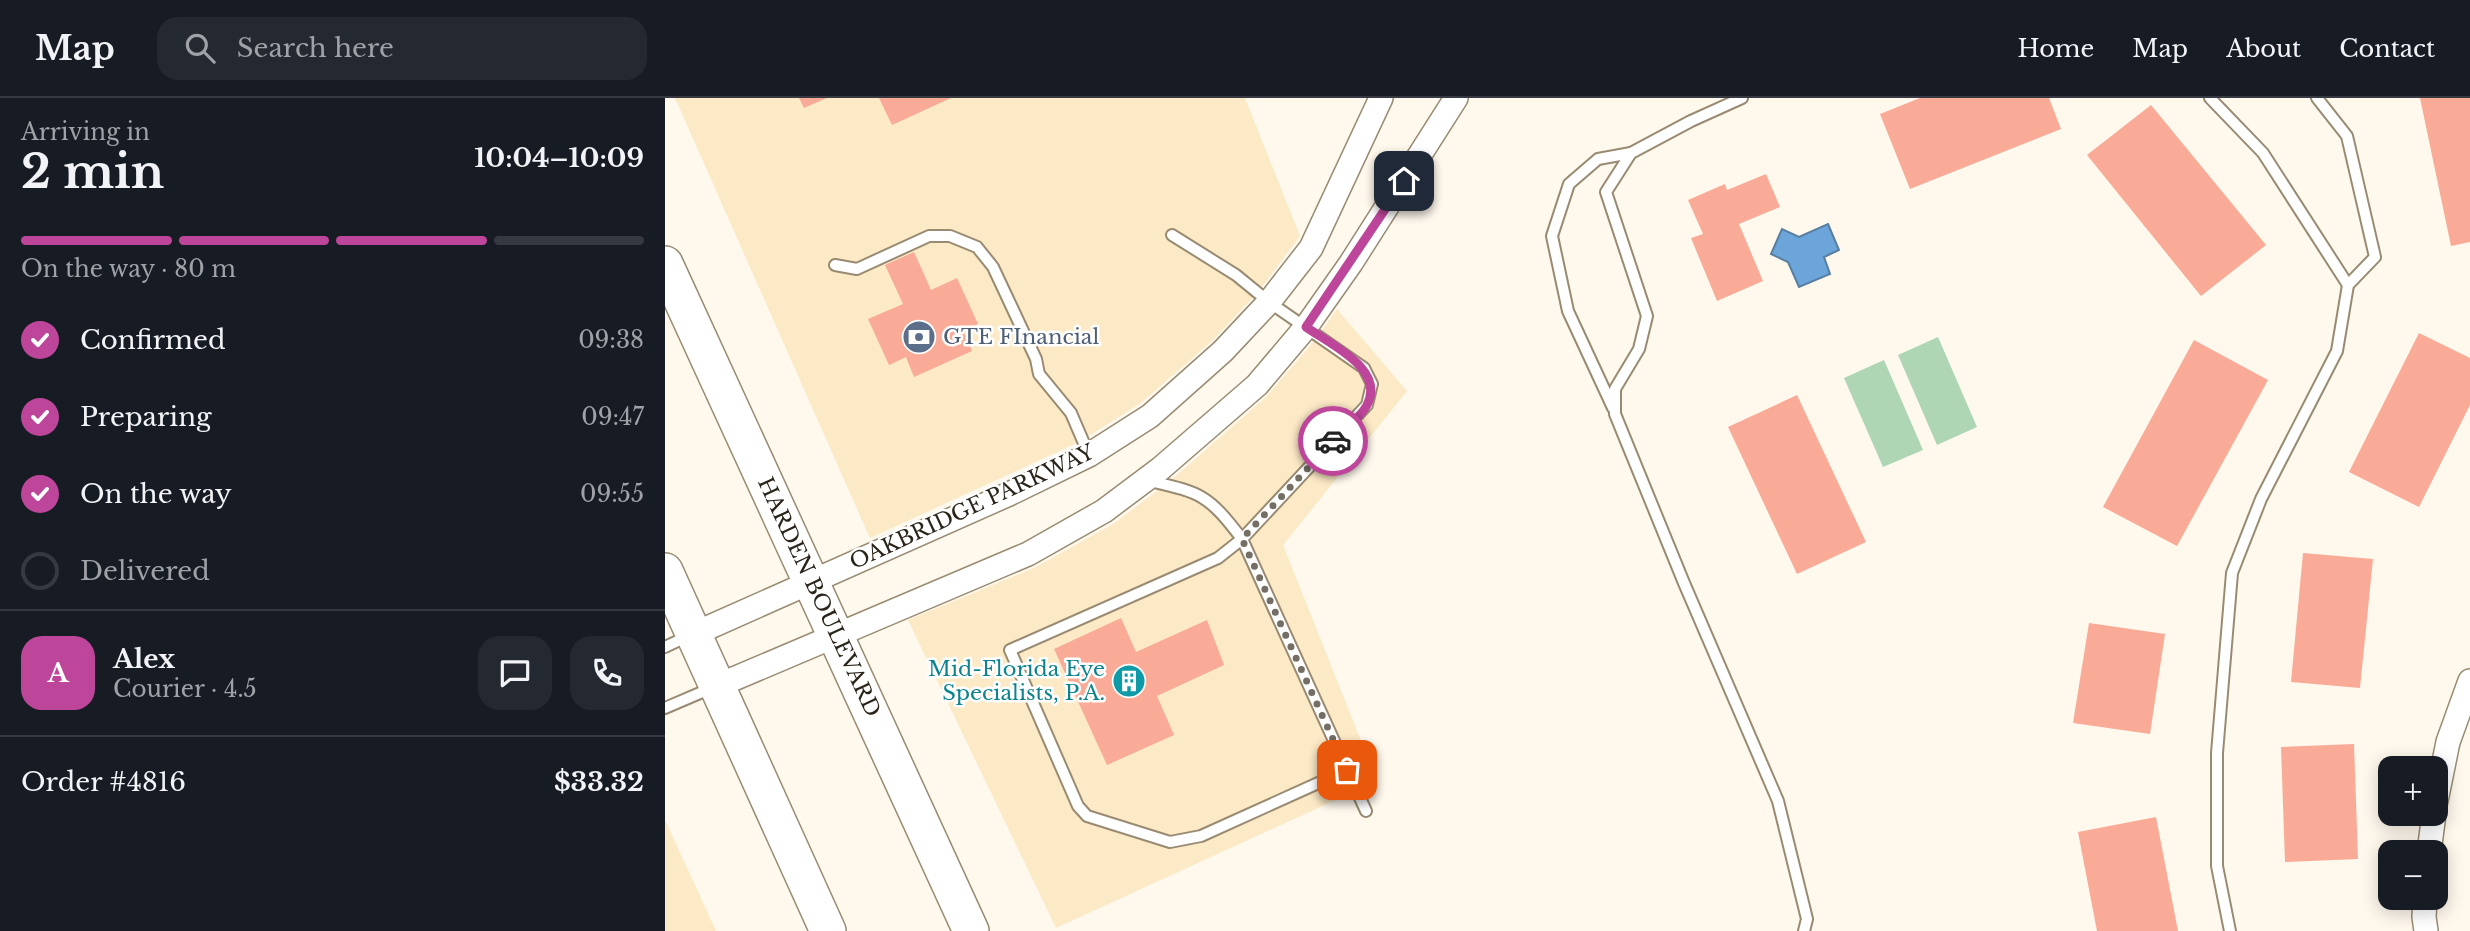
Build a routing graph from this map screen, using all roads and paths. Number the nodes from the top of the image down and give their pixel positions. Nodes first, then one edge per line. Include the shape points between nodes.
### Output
1 (1381, 98) edge
2 (1456, 98) edge
3 (1742, 98) edge
4 (2210, 98) edge
5 (2317, 98) edge
6 (1632, 153) junction
7 (1172, 235) dead end
8 (665, 264) edge
9 (835, 265) dead end
10 (2348, 285) junction
11 (1269, 302) junction
12 (1306, 327) junction
13 (1615, 414) junction
14 (1089, 455) junction
15 (1145, 480) junction
16 (1242, 539) junction
17 (665, 571) edge
18 (812, 581) junction
19 (836, 634) junction
20 (679, 640) edge
21 (2470, 681) edge
22 (717, 686) junction
23 (665, 708) edge
24 (2445, 756) edge
25 (1347, 770) junction
26 (1366, 811) dead end
27 (2425, 910) edge
28 (828, 931) edge
29 (971, 931) edge
30 (1804, 931) edge
31 (2230, 931) edge
32 (2425, 931) edge

1 - 11 street, OAKBRIDGE PARKWAY via 1311,248
2 - 12 street
3 - 6 lane
4 - 10 lane via 2263,153
5 - 10 lane via 2347,136 2375,257
6 - 13 lane via 1606,192 1647,316 1639,349 1615,389
6 - 13 lane via 1598,159 1569,184 1552,236 1568,311
7 - 11 lane
8 - 18 main road, HARDEN BOULEVARD
9 - 14 lane via 857,269 929,236 950,236 977,247 993,267 1039,373 1071,413
10 - 31 lane via 2337,351 2261,499 2232,573 2217,753 2217,866
11 - 12 lane
11 - 14 street, OAKBRIDGE PARKWAY via 1223,351 1150,416
12 - 15 street via 1257,384
12 - 16 lane via 1364,368 1372,384 1367,405
13 - 30 lane via 1778,801 1807,919
14 - 18 street, OAKBRIDGE PARKWAY
15 - 16 lane via 1204,497
15 - 19 street via 1028,554
16 - 25 lane
16 - 25 lane via 1218,558 1010,650 1078,806 1087,816 1170,842 1201,836
17 - 20 main road
18 - 19 main road, HARDEN BOULEVARD
18 - 20 street, OAKBRIDGE PARKWAY
19 - 22 street
19 - 29 main road, HARDEN BOULEVARD
20 - 22 main road
21 - 24 street
22 - 23 lane
22 - 28 main road
25 - 26 lane
27 - 32 street

